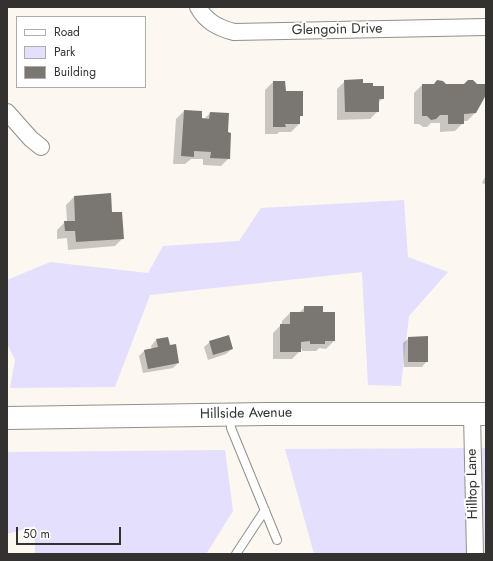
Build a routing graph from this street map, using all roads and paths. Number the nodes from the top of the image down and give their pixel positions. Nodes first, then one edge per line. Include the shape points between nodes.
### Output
1 (198, 7) edge
2 (486, 27) edge
3 (7, 112) edge
4 (41, 147) dead end
5 (230, 414) junction
6 (479, 414) edge
7 (7, 418) edge
8 (265, 510) junction
9 (277, 540) dead end
10 (236, 554) edge
11 (475, 554) edge

1 - 2 street, Glengoin Drive via 210,22 234,32
3 - 4 street via 31,140
5 - 6 main road, Hillside Avenue
5 - 7 main road, Hillside Avenue
5 - 8 lane via 231,428
6 - 11 street, Hilltop Lane
8 - 9 lane
8 - 10 lane

